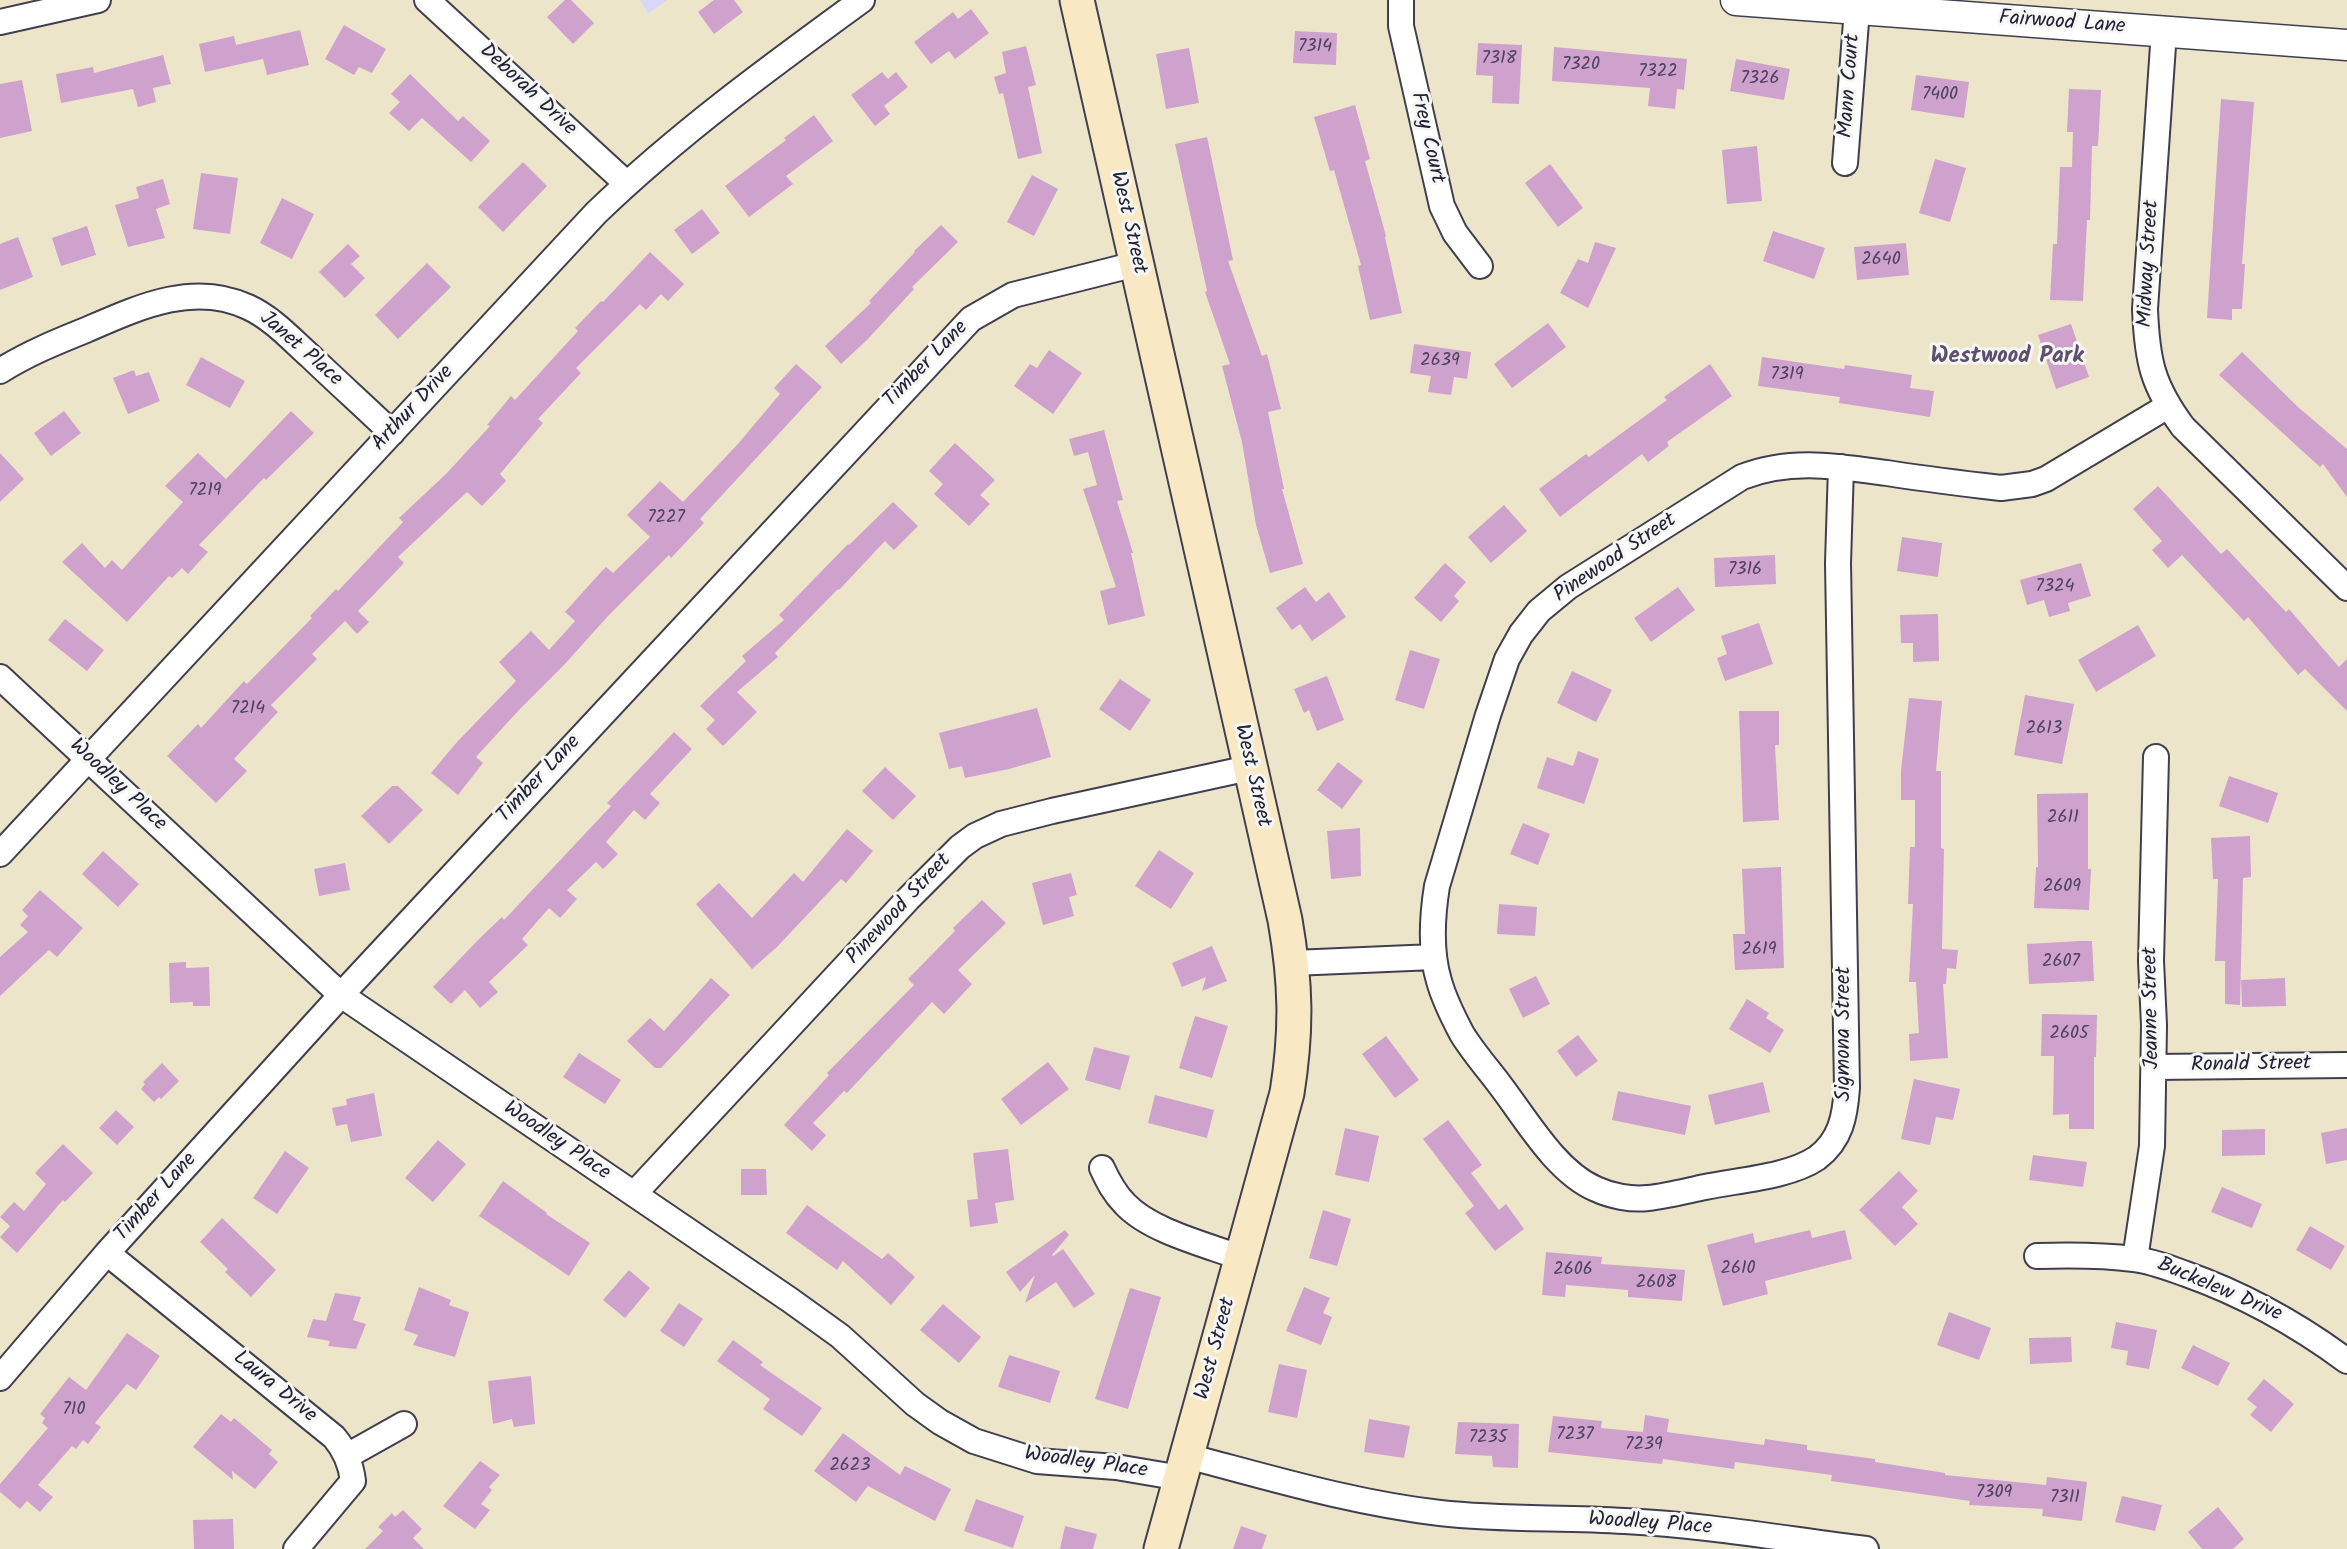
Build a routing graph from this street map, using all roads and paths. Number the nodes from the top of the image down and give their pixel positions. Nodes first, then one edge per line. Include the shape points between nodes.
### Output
1 (98, 0) edge
2 (427, 0) edge
3 (862, 0) edge
4 (1077, 0) edge
5 (1401, 0) edge
6 (1736, 0) edge
7 (1857, 9) junction
8 (0, 22) edge
9 (2164, 31) junction
10 (2347, 45) edge
11 (1845, 163) dead end
12 (627, 184) junction
13 (1136, 264) junction
14 (1480, 266) dead end
15 (0, 371) edge
16 (2168, 406) junction
17 (392, 433) junction
18 (1841, 467) junction
19 (2347, 588) edge
20 (0, 677) edge
21 (2156, 757) dead end
22 (88, 759) junction
23 (1249, 768) junction
24 (0, 854) edge
25 (1434, 957) junction
26 (1293, 963) junction
27 (341, 995) junction
28 (2347, 1065) edge
29 (2154, 1067) junction
30 (1102, 1168) dead end
31 (634, 1194) junction
32 (107, 1253) junction
33 (2037, 1256) dead end
34 (1242, 1258) junction
35 (2135, 1259) junction
36 (2347, 1361) edge
37 (0, 1378) edge
38 (404, 1424) dead end
39 (347, 1456) junction
40 (1184, 1467) junction
41 (296, 1549) edge
42 (1161, 1549) edge
43 (1866, 1549) edge

1 - 8 street
2 - 12 street, Deborah Drive
3 - 12 street, Arthur Drive via 716,109
4 - 13 main road, West Street
5 - 14 street, Frey Court via 1401,26 1442,206
6 - 7 street, Fairwood Lane
7 - 9 street, Fairwood Lane
7 - 11 street, Mann Court
9 - 10 street, Fairwood Lane
9 - 16 street, Midway Street via 2145,309 2146,349
12 - 17 street, Arthur Drive
13 - 23 main road, West Street
13 - 27 street, Timber Lane via 1013,295 971,319
15 - 17 street, Janet Place via 26,355 142,306 169,298 225,298 272,321
16 - 18 street, Pinewood Street via 2062,472 2032,484 2001,488
16 - 19 street, Midway Street via 2183,427
17 - 22 street, Arthur Drive
18 - 25 street, Pinewood Street via 1787,465 1742,477 1568,587 1539,611 1507,659 1488,715 1437,886
18 - 25 street, Sigmona Street via 1838,563 1847,1088 1845,1113 1833,1142 1803,1166 1776,1173 1647,1198 1595,1189 1557,1160 1464,1037 1449,1010
20 - 22 street, Woodley Place
21 - 29 street, Jeanne Street via 2151,961
22 - 24 street, Arthur Drive
22 - 27 street, Woodley Place
23 - 26 main road, West Street
23 - 31 street, Pinewood Street via 1001,824 960,846
25 - 26 street
26 - 34 main road, West Street via 1295,1027 1287,1093
27 - 31 street, Woodley Place
27 - 32 street, Timber Lane
28 - 29 street, Ronald Street
29 - 35 street, Jeanne Street via 2152,1146
30 - 34 street via 1126,1206 1144,1219
31 - 40 street, Woodley Place via 840,1336 915,1404 974,1441 1037,1461
32 - 37 street, Timber Lane
32 - 39 street, Laura Drive via 334,1437
33 - 35 street, Buckelew Drive
34 - 40 main road, West Street
35 - 36 street, Buckelew Drive via 2207,1281 2266,1307
38 - 39 street
39 - 41 street via 353,1482
40 - 42 main road, West Street
40 - 43 street, Woodley Place via 1439,1513 1679,1525

